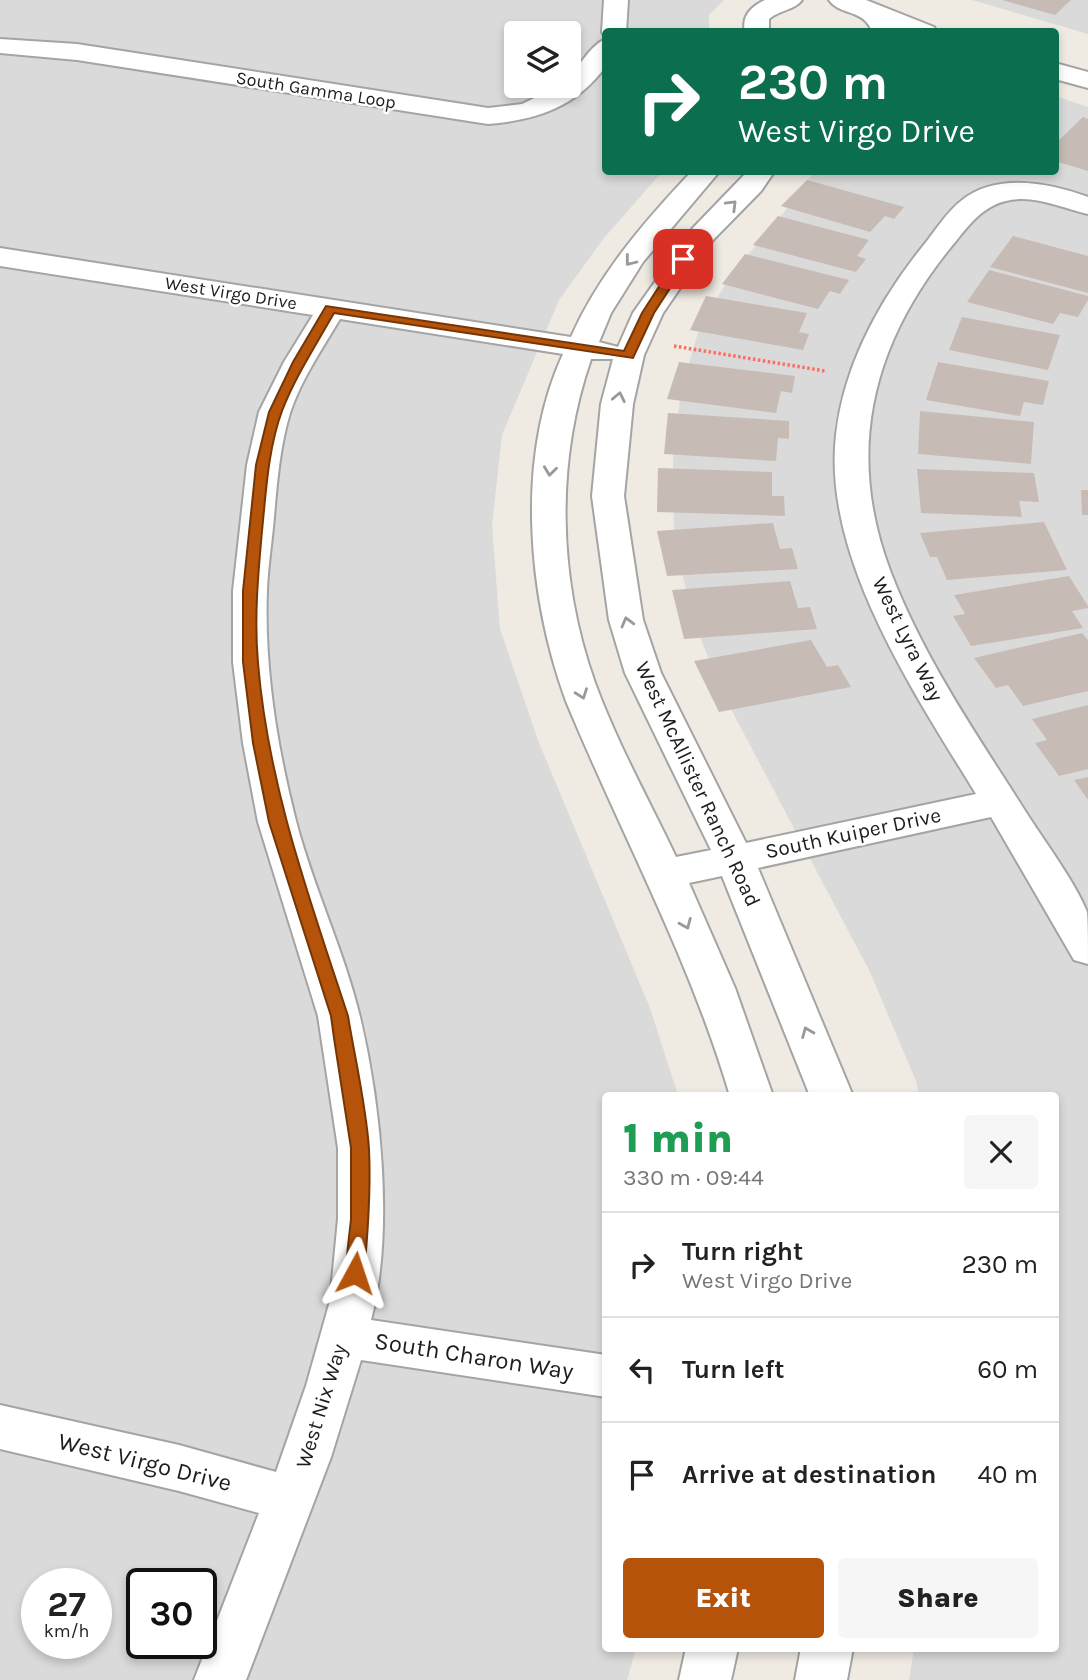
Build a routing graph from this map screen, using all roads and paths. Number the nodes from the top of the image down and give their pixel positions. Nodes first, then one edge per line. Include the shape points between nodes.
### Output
1 (616, 0) edge
2 (784, 1) edge
3 (863, 10) edge
4 (614, 28) edge
5 (756, 28) edge
6 (914, 28) edge
7 (0, 46) edge
8 (602, 51) edge
9 (1059, 52) edge
10 (1088, 58) edge
11 (1059, 72) edge
12 (1088, 80) edge
13 (702, 175) edge
14 (758, 175) edge
15 (1088, 206) edge
16 (0, 257) edge
17 (331, 309) junction
18 (666, 344) dead end
19 (581, 349) junction
20 (629, 355) junction
21 (825, 371) dead end
22 (1000, 802) junction
23 (735, 859) junction
24 (665, 874) junction
25 (1088, 949) edge
26 (751, 1092) edge
27 (830, 1092) edge
28 (343, 1337) junction
29 (602, 1375) edge
30 (0, 1427) edge
31 (290, 1499) junction
32 (711, 1652) edge
33 (826, 1652) edge
34 (220, 1680) edge
35 (705, 1680) edge
36 (821, 1680) edge

1 - 4 street
2 - 5 street via 766,8 757,17
3 - 6 street
7 - 8 street, South Gamma Loop via 77,52 488,116 550,106 566,96
9 - 10 street
11 - 12 street
13 -> 19 street via 623,270
20 -> 14 street, West McAllister Ranch Road via 648,313 683,259
15 - 22 street, West Lyra Way via 1042,191 1017,190 971,206 909,284 874,347 850,440 853,491 887,607 915,664
16 - 17 street, West Virgo Drive
17 - 19 street, West Virgo Drive
17 - 28 street, West Nix Way via 275,412 262,465 250,591 250,662 277,822 339,1016 358,1135 360,1219 352,1301
18 - 21 path
19 - 20 street, West Virgo Drive
19 -> 24 street via 555,424 548,486 556,607 596,733
23 -> 20 street, West McAllister Ranch Road via 643,673 626,620 608,496 611,446
22 - 23 street, South Kuiper Drive
22 - 25 street, West Lyra Way
23 - 24 street, South Kuiper Drive
27 -> 23 street, West McAllister Ranch Road
24 -> 26 street
28 - 29 street, South Charon Way
28 - 31 street, West Nix Way
30 - 31 street, West Virgo Drive
31 - 34 street, West Nix Way
32 - 35 street
33 - 36 street

